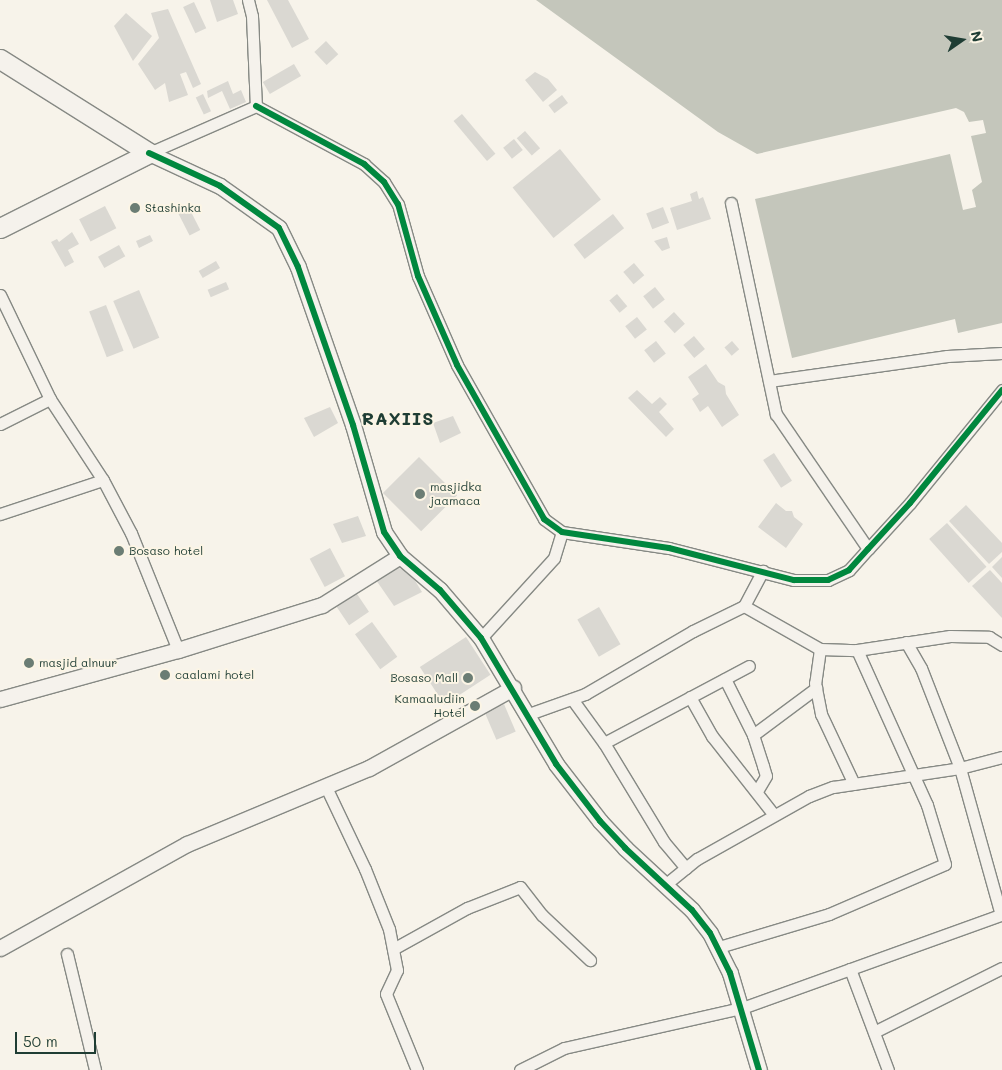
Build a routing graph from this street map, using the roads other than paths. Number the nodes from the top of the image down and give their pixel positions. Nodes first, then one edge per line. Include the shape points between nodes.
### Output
1 (248, 0) edge
2 (0, 59) edge
3 (256, 106) junction
4 (148, 153) junction
5 (731, 202) dead end
6 (0, 228) edge
7 (0, 295) edge
8 (1002, 353) edge
9 (769, 381) junction
10 (1002, 390) edge
11 (50, 399) junction
12 (0, 424) edge
13 (103, 480) junction
14 (0, 514) edge
15 (562, 532) junction
16 (868, 549) junction
17 (400, 556) junction
18 (763, 571) junction
19 (744, 606) junction
20 (481, 638) junction
21 (906, 642) junction
22 (1002, 645) edge
23 (820, 649) junction
24 (178, 650) junction
25 (857, 650) junction
26 (749, 666) dead end
27 (725, 679) junction
28 (513, 688) junction
29 (816, 688) junction
30 (690, 697) junction
31 (0, 699) edge
32 (572, 699) junction
33 (526, 716) junction
34 (753, 735) junction
35 (604, 743) junction
36 (1002, 758) edge
37 (960, 768) junction
38 (913, 775) junction
39 (854, 784) junction
40 (326, 788) junction
41 (758, 791) junction
42 (774, 815) junction
43 (686, 868) junction
44 (666, 884) junction
45 (1002, 916) edge
46 (719, 947) junction
47 (0, 948) edge
48 (393, 949) junction
49 (67, 954) dead end
50 (590, 960) dead end
51 (1002, 968) edge
52 (850, 969) junction
53 (742, 1008) junction
54 (874, 1032) junction
55 (95, 1070) edge
56 (417, 1070) edge
57 (520, 1070) edge
58 (759, 1070) edge
59 (888, 1070) edge

1 - 3 street via 252,16
2 - 4 main road
3 - 4 street
3 - 15 street via 364,164 384,182 398,204 418,276 457,365 544,519
4 - 6 main road
4 - 17 street via 220,186 279,228 298,267 353,426 384,532
5 - 9 street
7 - 11 street
8 - 9 street via 947,356
9 - 16 street via 773,406 781,425
10 - 16 street
11 - 12 street
11 - 13 street
13 - 14 street
13 - 24 street via 131,533
15 - 18 street via 669,548
15 - 20 street via 554,558
16 - 18 street via 849,570 828,580 794,580
17 - 20 street via 440,590
17 - 24 street via 322,605
18 - 19 street
19 - 23 street
19 - 32 street
20 - 28 street
21 - 22 street via 950,636 989,637
21 - 25 street
21 - 37 street via 921,668
23 - 25 street
23 - 29 street
24 - 31 street
25 - 38 street
26 - 27 street
27 - 30 street
27 - 34 street
28 - 33 street
28 - 40 street via 370,768
29 - 34 street
29 - 39 street via 820,714
30 - 35 street
30 - 41 street via 712,736
32 - 33 street
32 - 35 street
33 - 44 street via 556,764 600,820 625,848
34 - 41 street via 766,776
35 - 43 street via 664,842
36 - 37 street
37 - 38 street
37 - 45 street
38 - 39 street
38 - 46 street via 927,805 945,864 829,914
39 - 42 street via 833,787
40 - 47 street via 187,844
40 - 48 street via 365,869 389,929
41 - 42 street
42 - 43 street
43 - 44 street
44 - 46 street via 697,916
45 - 52 street
46 - 53 street
48 - 50 street via 467,908 520,888 542,915
48 - 56 street via 397,970 386,994
49 - 55 street
51 - 54 street
52 - 53 street
52 - 54 street
53 - 57 street via 564,1048
53 - 58 street
54 - 59 street

